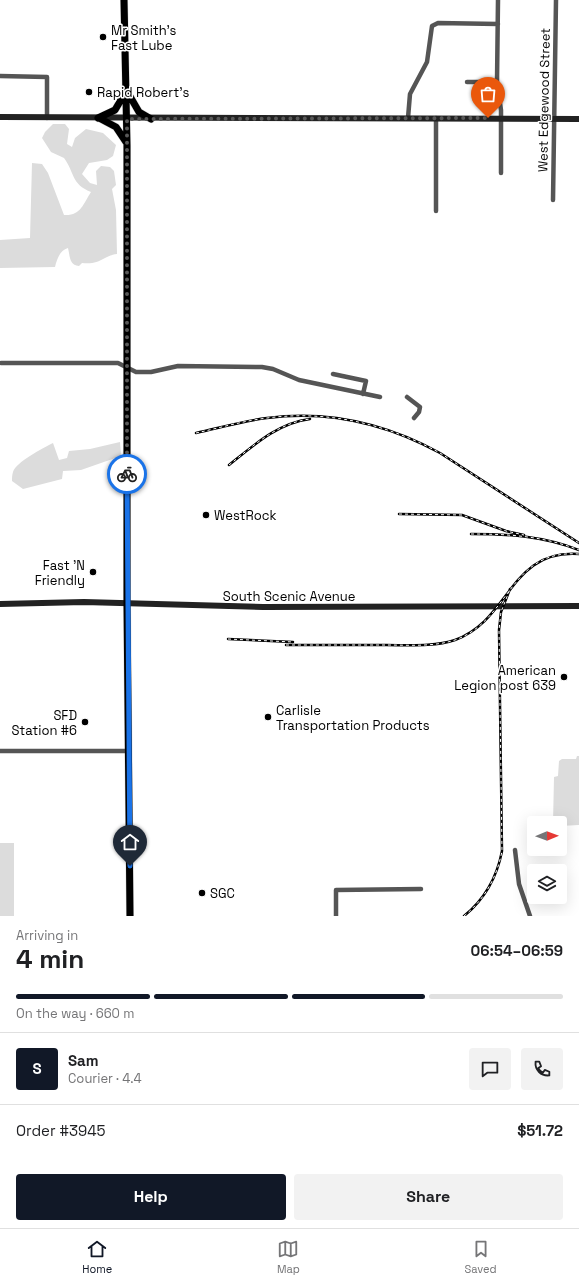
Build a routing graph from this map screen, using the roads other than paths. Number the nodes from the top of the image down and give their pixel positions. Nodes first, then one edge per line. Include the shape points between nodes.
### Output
1 (124, 0) edge
2 (498, 0) edge
3 (556, 0) edge
4 (498, 24) junction
5 (0, 76) edge
6 (467, 82) dead end
7 (497, 82) junction
8 (126, 89) junction
9 (0, 117) edge
10 (47, 118) junction
11 (98, 118) junction
12 (408, 118) junction
13 (436, 118) junction
14 (501, 118) junction
15 (553, 118) junction
16 (579, 118) edge
17 (127, 119) junction
18 (151, 119) junction
19 (127, 145) junction
20 (501, 173) dead end
21 (553, 200) dead end
22 (436, 211) dead end
23 (1, 363) dead end
24 (127, 368) junction
25 (333, 374) dead end
26 (363, 394) junction
27 (380, 397) dead end
28 (407, 397) dead end
29 (414, 418) dead end
30 (127, 603) junction
31 (0, 604) edge
32 (579, 606) edge
33 (0, 751) edge
34 (128, 751) junction
35 (515, 850) dead end
36 (421, 889) dead end
37 (130, 916) edge
38 (336, 916) edge
39 (530, 916) edge

1 - 8 main road
2 - 4 street
3 - 15 street, West Edgewood Street
4 - 7 street
4 - 12 street via 438,23 432,28 427,62 410,94
5 - 10 street via 47,77
6 - 7 street
7 - 14 street
8 - 11 main road via 117,109
8 - 17 main road
8 - 18 main road via 137,110
9 - 10 street
10 - 11 street
11 - 17 street
11 - 19 main road via 119,129
12 - 13 street
12 - 18 street
13 - 14 street
13 - 22 street
14 - 15 street
14 - 20 street
15 - 16 street
15 - 21 street, West Edgewood Street
17 - 18 street
17 - 19 main road
19 - 24 main road
23 - 24 street via 118,363
24 - 26 street via 136,372 151,372 178,366 262,367 299,380
24 - 30 main road
25 - 26 street via 366,381
26 - 27 street
28 - 29 street via 420,407
30 - 31 street, South Scenic Avenue
30 - 32 street, South Scenic Avenue via 255,607
30 - 34 main road
33 - 34 street
34 - 37 main road
35 - 39 street via 519,884
36 - 38 street via 336,890

